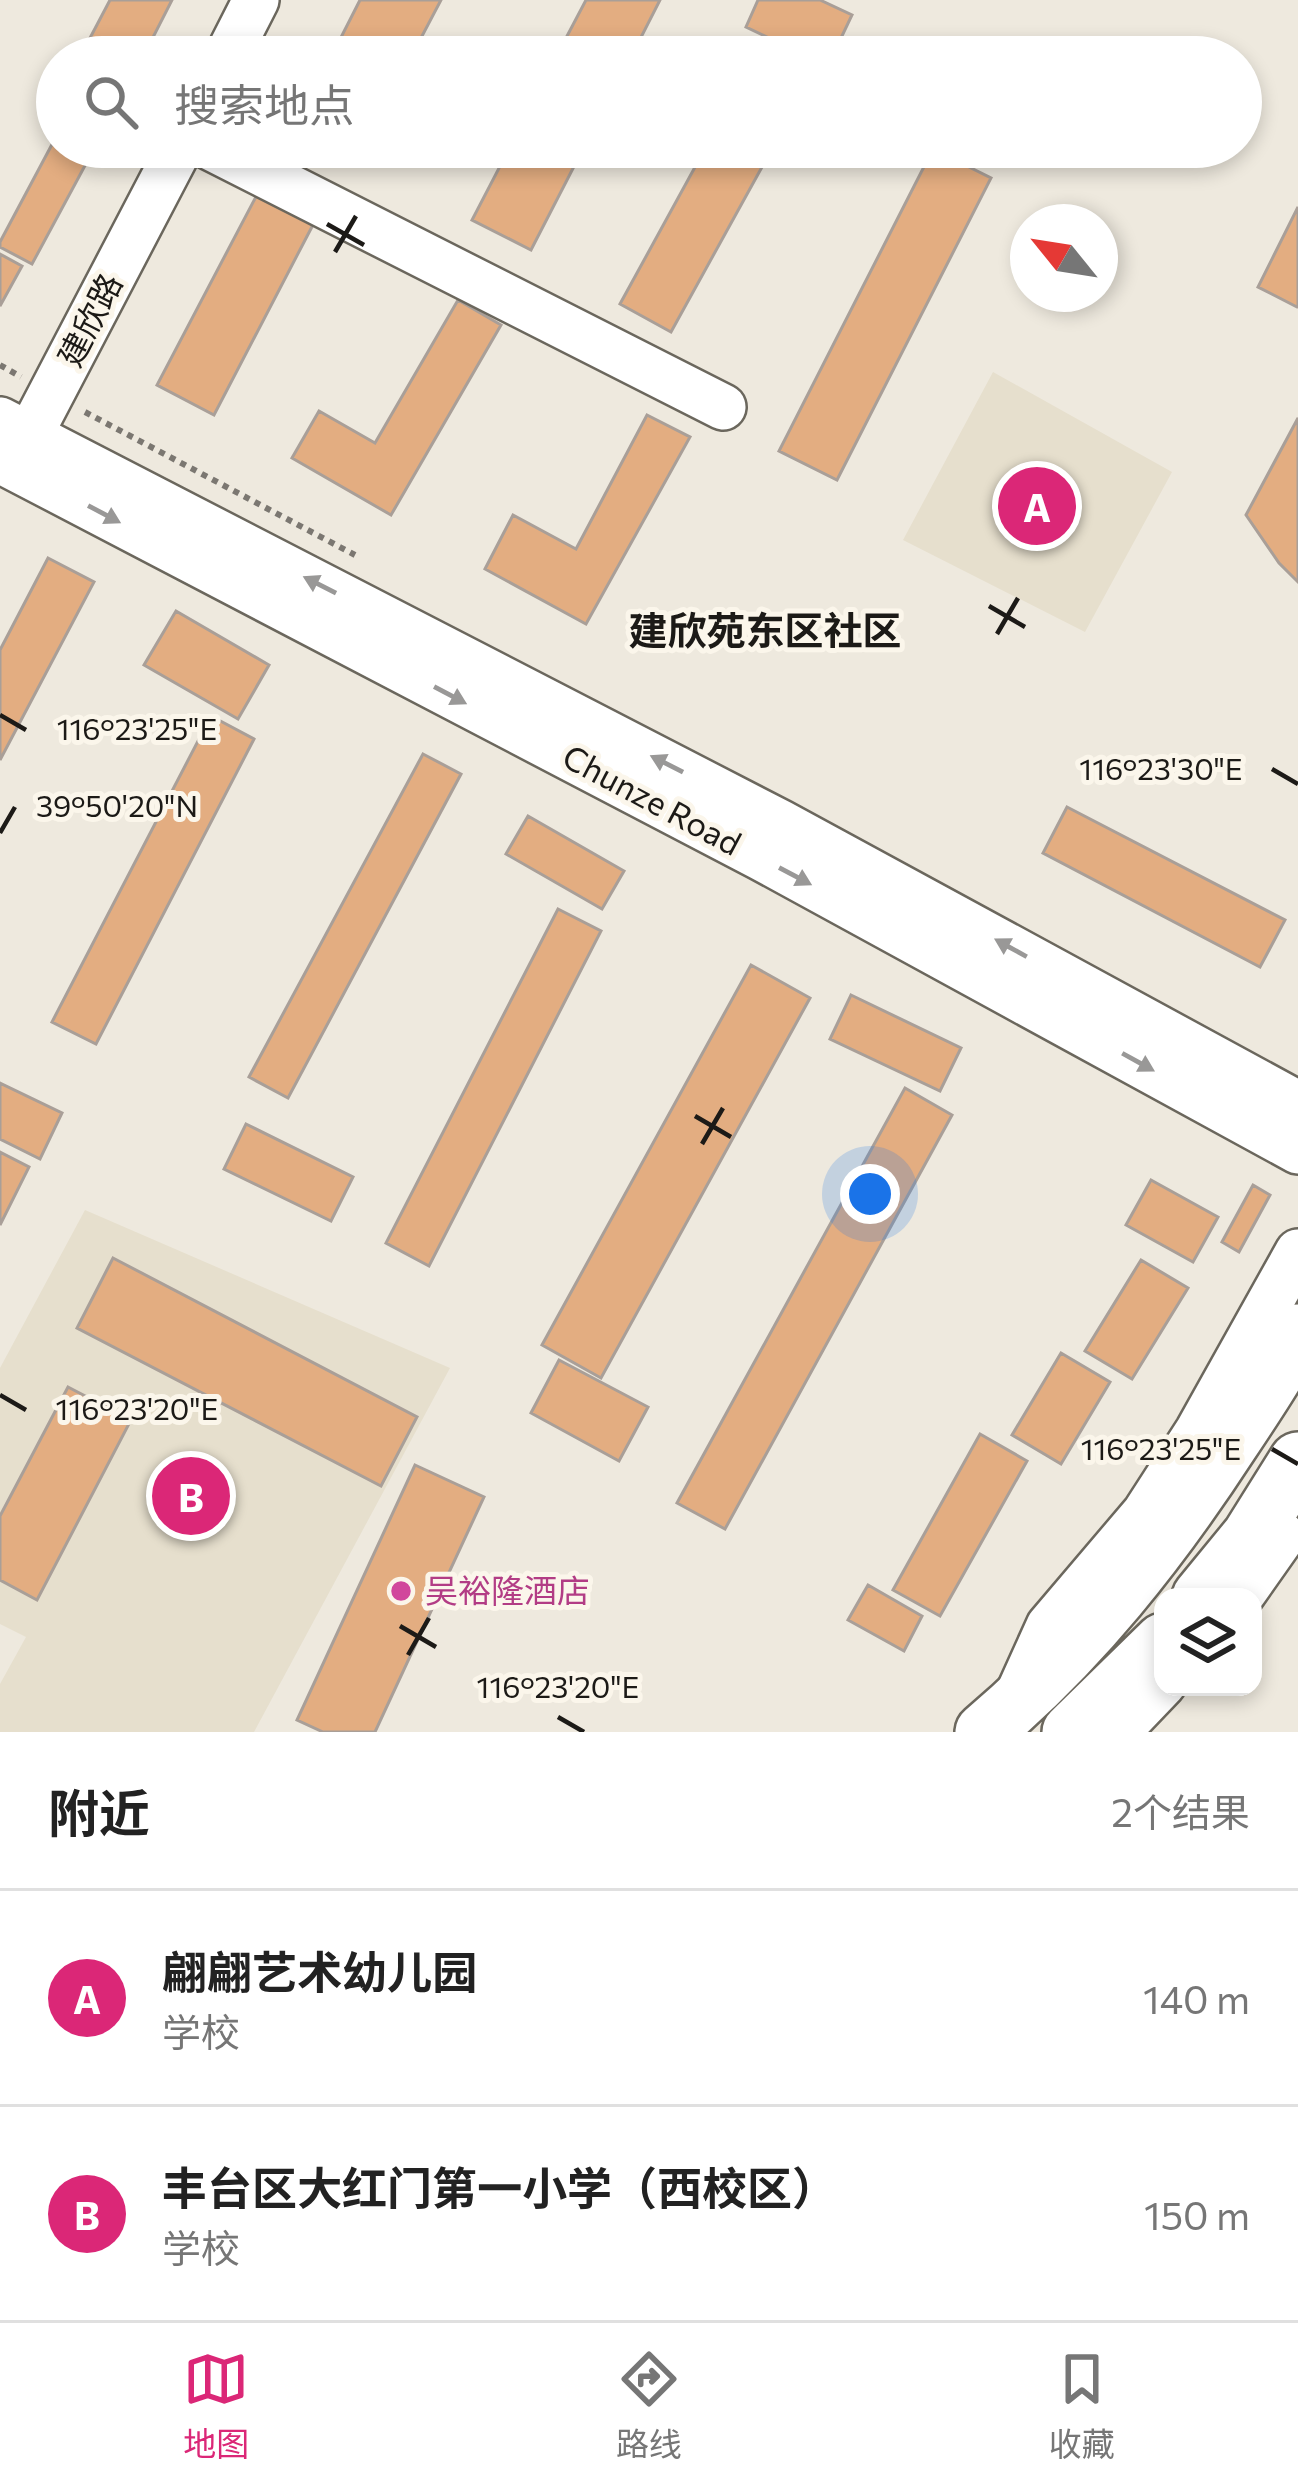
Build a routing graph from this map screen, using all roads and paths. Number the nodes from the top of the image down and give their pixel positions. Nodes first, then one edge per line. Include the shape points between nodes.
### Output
1 (256, 0) edge
2 (238, 36) edge
3 (168, 168) edge
4 (251, 168) edge
5 (723, 407) dead end
6 (9, 455) edge
7 (1298, 1104) edge
8 (1298, 1151) edge
9 (1298, 1252) edge
10 (1298, 1333) edge
11 (1154, 1653) edge
12 (1154, 1693) edge
13 (998, 1720) edge
14 (1071, 1732) edge
15 (1117, 1732) edge

1 - 2 street
3 - 6 street, 建欣路
4 - 5 street
7 -> 6 street, Chunze Road via 781,823
6 -> 8 street, Chunze Road
9 - 13 street via 1198,1431 1145,1513 1049,1626
10 - 13 main road via 1181,1516 1101,1619
11 - 14 main road
12 - 15 street

